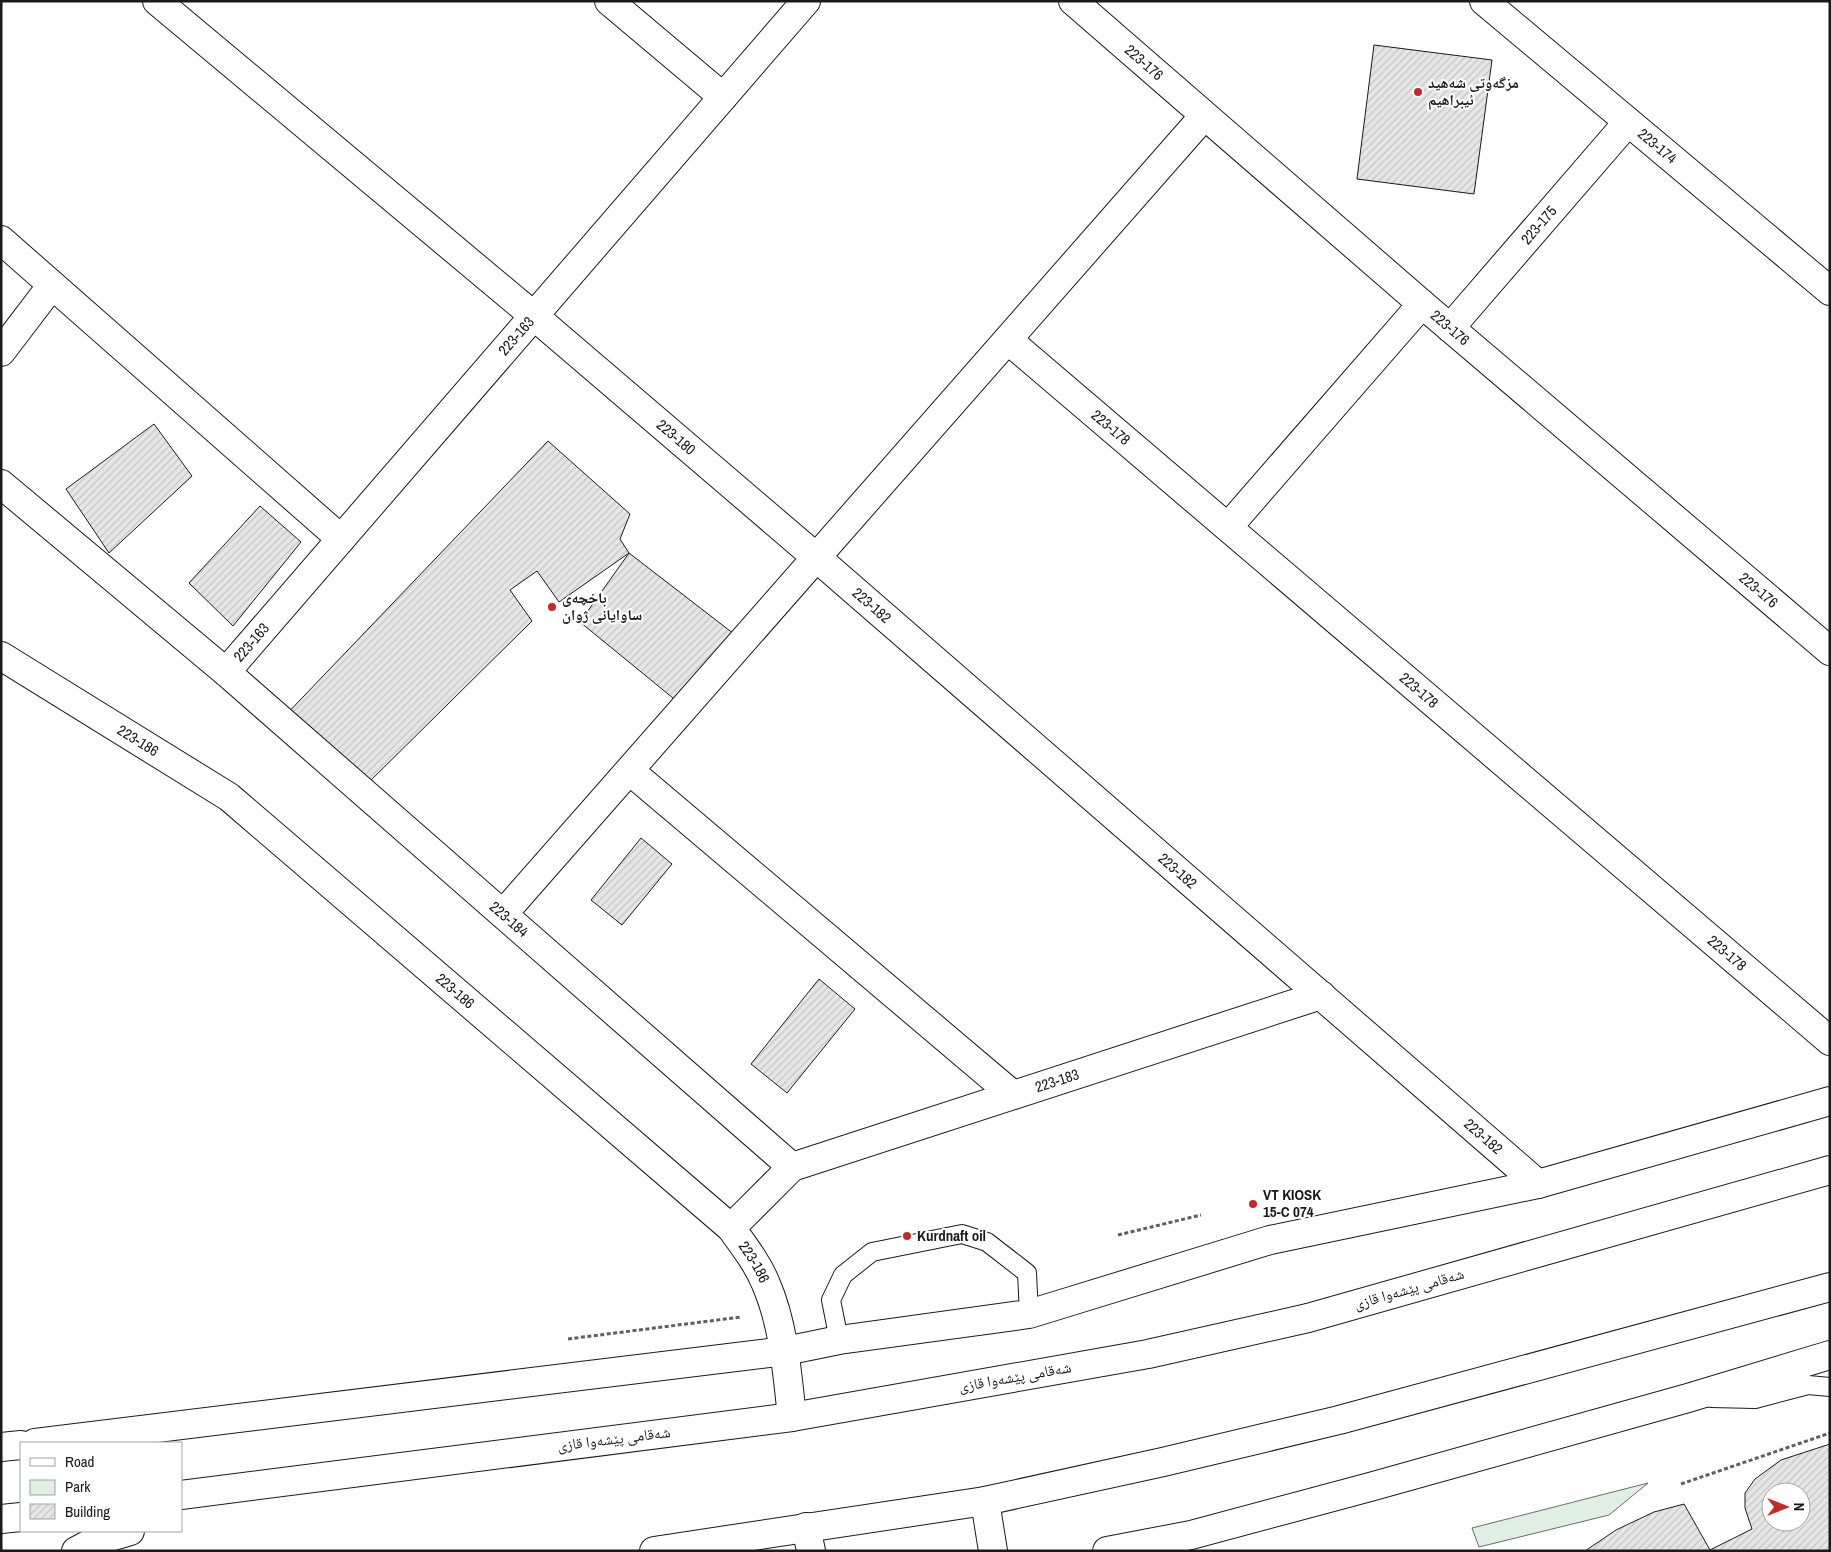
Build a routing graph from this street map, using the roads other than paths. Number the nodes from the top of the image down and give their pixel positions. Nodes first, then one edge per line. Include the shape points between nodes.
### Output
1 (157, 1) edge
2 (609, 1) edge
3 (806, 1) edge
4 (1072, 1) edge
5 (1484, 1) edge
6 (724, 97) junction
7 (1204, 116) junction
8 (1628, 122) junction
9 (1, 240) edge
10 (52, 285) junction
11 (1830, 291) edge
12 (1422, 304) junction
13 (534, 316) junction
14 (1450, 328) junction
15 (1008, 340) junction
16 (1, 352) edge
17 (1, 484) edge
18 (1228, 527) junction
19 (341, 539) junction
20 (816, 558) junction
21 (1830, 651) edge
22 (1, 656) edge
23 (226, 672) junction
24 (630, 771) junction
25 (503, 914) junction
26 (1321, 995) junction
27 (1830, 1041) edge
28 (1013, 1095) junction
29 (1830, 1101) edge
30 (792, 1167) junction
31 (1830, 1170) edge
32 (1538, 1184) junction
33 (731, 1228) junction
34 (1830, 1287) edge
35 (1029, 1314) junction
36 (839, 1340) junction
37 (785, 1351) junction
38 (1830, 1355) edge
39 (1830, 1387) edge
40 (1688, 1398) junction
41 (792, 1416) junction
42 (43, 1442) edge
43 (20, 1445) edge
44 (1, 1447) edge
45 (296, 1480) junction
46 (182, 1495) edge
47 (985, 1501) junction
48 (182, 1515) edge
49 (20, 1517) edge
50 (1, 1520) edge
51 (127, 1532) edge
52 (809, 1539) edge
53 (76, 1551) edge
54 (654, 1551) edge
55 (993, 1551) edge
56 (1107, 1551) edge

1 - 13 main road, 223-180
2 - 6 main road
3 - 6 main road, 223-163
4 - 7 main road, 223-176
5 - 8 main road, 223-174
6 - 13 main road, 223-163
7 - 12 main road, 223-176
7 - 15 main road
8 - 11 main road, 223-174
8 - 14 main road, 223-175
9 - 10 main road
10 - 16 main road
10 - 19 main road
12 - 14 main road, 223-176
12 - 18 main road
13 - 19 main road, 223-163
13 - 20 main road, 223-180
14 - 21 main road, 223-176
15 - 18 main road, 223-178
15 - 20 main road
17 - 23 main road, 223-184
18 - 27 main road, 223-178
19 - 23 main road, 223-163
20 - 24 main road
20 - 26 main road, 223-182
22 - 33 main road, 223-186 via 229,797
23 - 25 main road, 223-184
24 - 25 main road
24 - 28 main road
25 - 30 main road, 223-184
26 - 28 main road, 223-183
26 - 32 main road, 223-182
28 - 30 main road, 223-183
29 - 32 main road
30 - 33 main road
31 - 41 main road, شەقامی پێشەوا قازی via 1308,1318 1148,1354
32 - 35 main road via 1270,1240
33 - 37 main road, 223-186 via 766,1284
34 - 47 main road via 1339,1420
35 - 36 main road
35 - 36 lane via 1027,1273 988,1242 962,1234 872,1252 843,1275 831,1300
36 - 37 main road
37 - 41 main road, 223-186
37 - 42 main road
38 - 40 main road
39 - 40 lane via 1808,1385 1755,1399
40 - 56 main road via 1220,1527
41 - 45 main road, شەقامی پێشەوا قازی
43 - 44 main road
45 - 46 main road, شەقامی پێشەوا قازی
45 - 48 main road
47 - 52 main road
47 - 55 main road
49 - 50 main road
51 - 53 main road
52 - 54 main road

